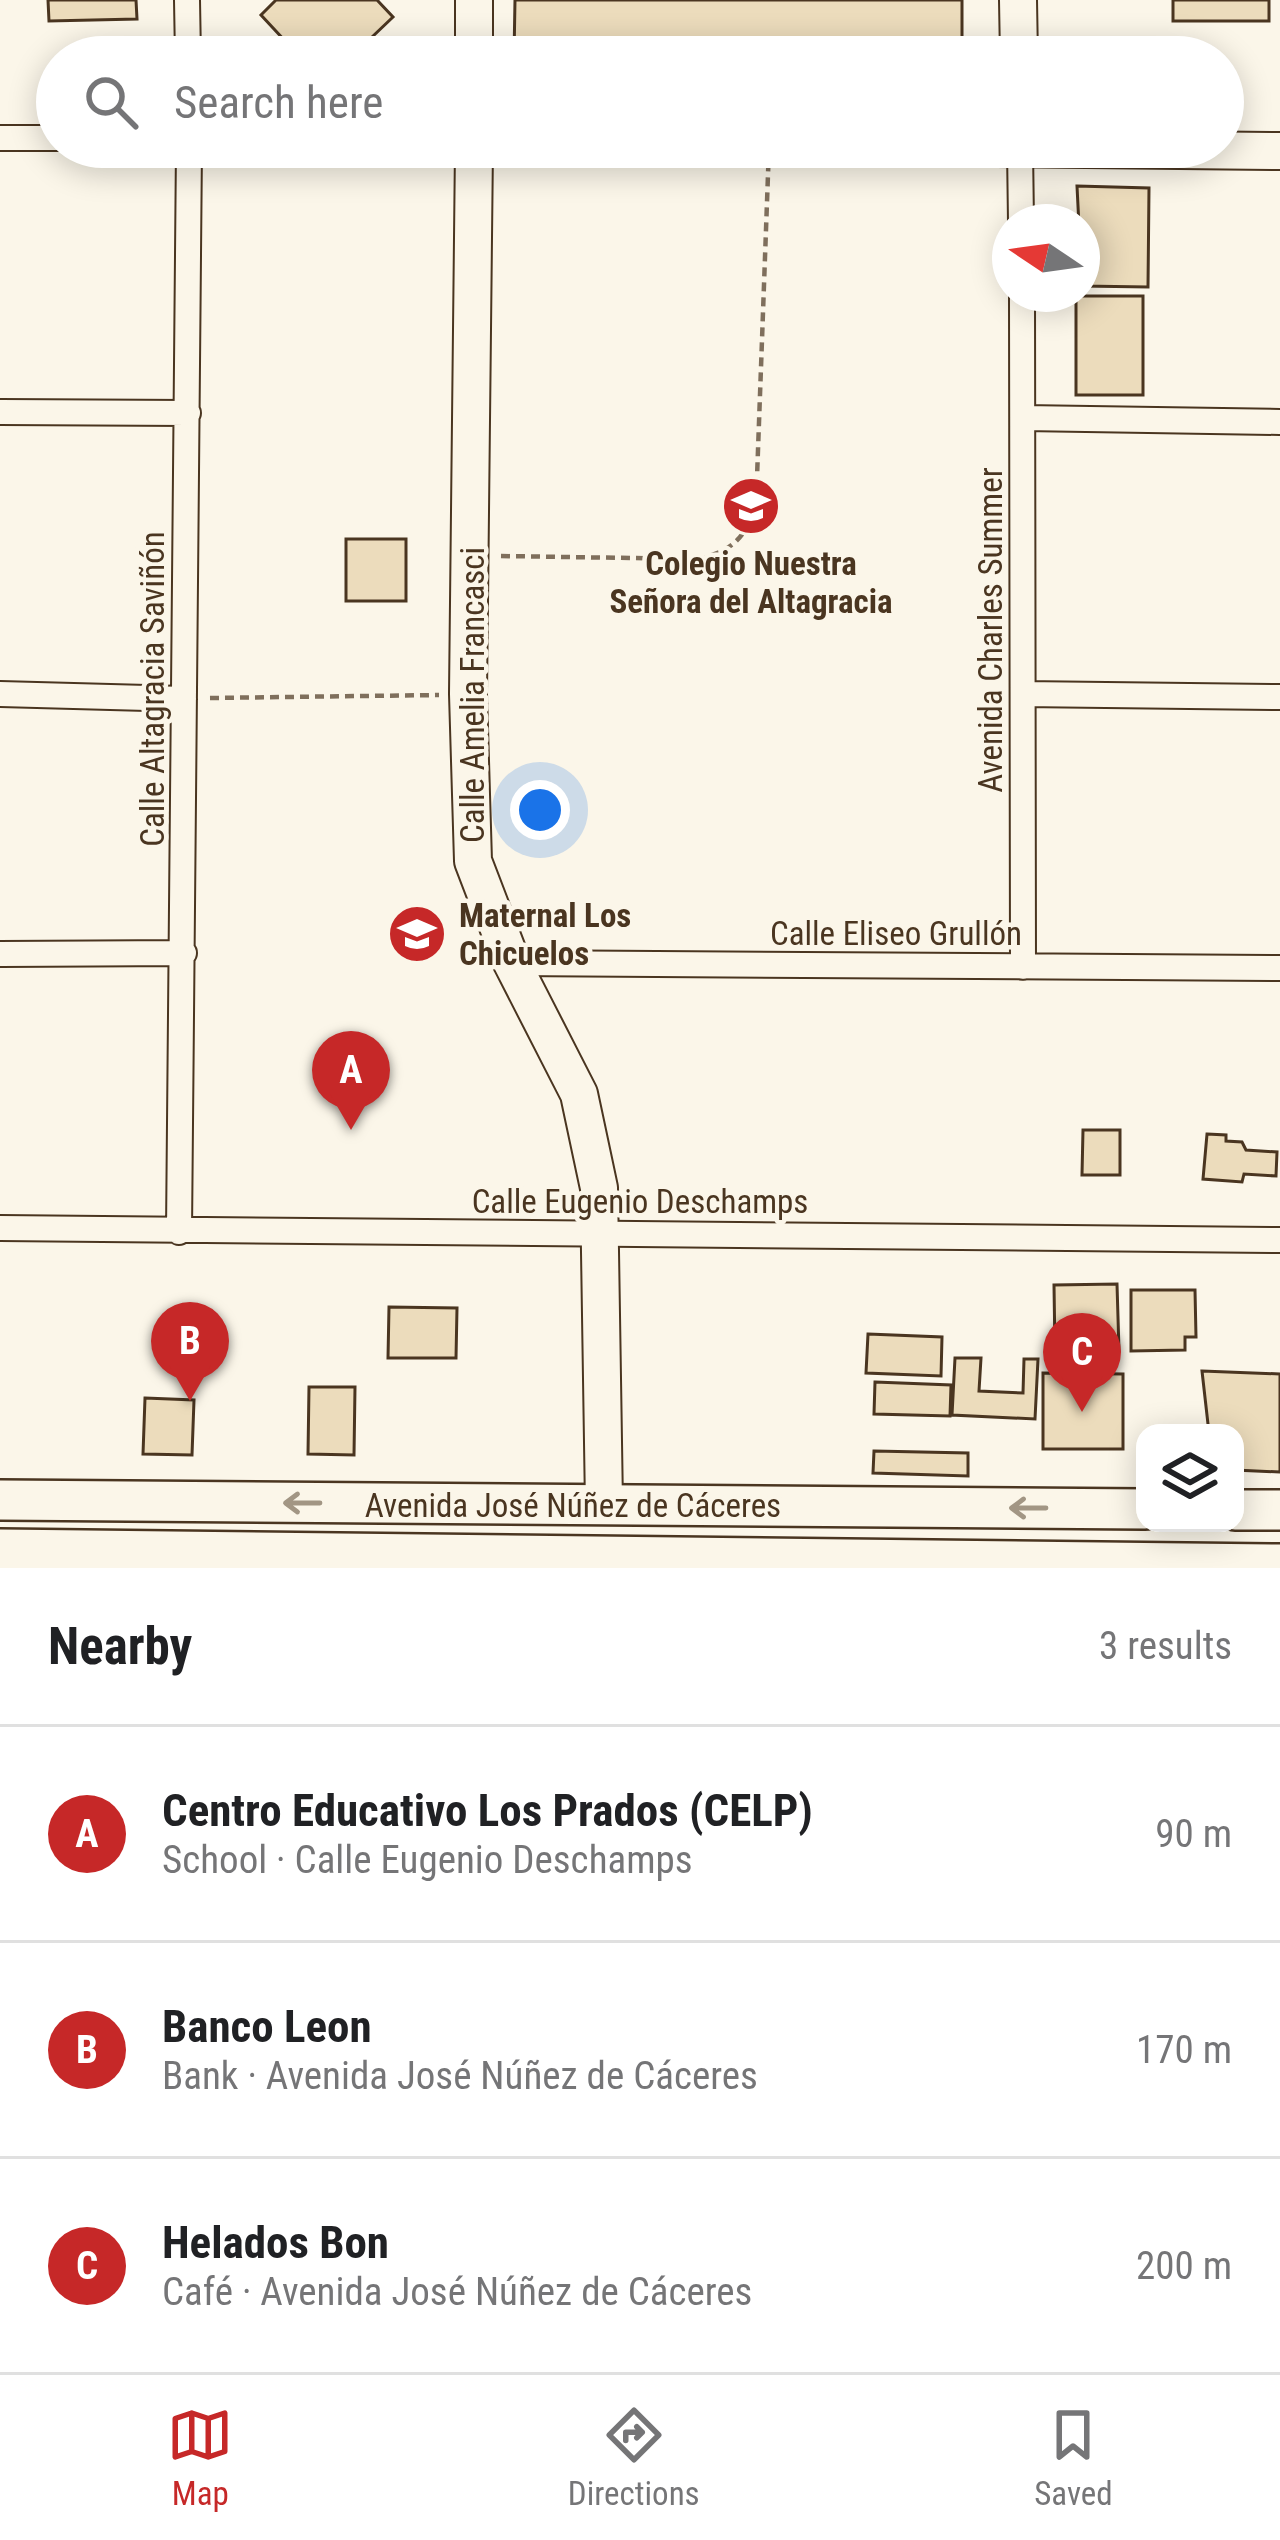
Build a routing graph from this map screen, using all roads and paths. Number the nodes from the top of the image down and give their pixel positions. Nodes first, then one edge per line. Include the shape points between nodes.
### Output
1 (187, 0) edge
2 (474, 0) edge
3 (1018, 0) edge
4 (188, 36) edge
5 (474, 36) edge
6 (1019, 36) edge
7 (0, 137) edge
8 (36, 138) edge
9 (1244, 151) edge
10 (1280, 151) edge
11 (189, 168) edge
12 (474, 168) edge
13 (768, 168) edge
14 (1020, 168) edge
15 (1021, 204) edge
16 (1022, 312) edge
17 (0, 412) edge
18 (188, 412) junction
19 (1024, 418) junction
20 (1280, 422) edge
21 (471, 555) junction
22 (0, 694) edge
23 (468, 694) junction
24 (1023, 694) junction
25 (1280, 697) edge
26 (184, 699) junction
27 (184, 953) junction
28 (0, 954) edge
29 (512, 964) junction
30 (1023, 967) junction
31 (1280, 968) edge
32 (0, 1228) edge
33 (179, 1232) junction
34 (597, 1234) junction
35 (1280, 1240) edge
36 (0, 1500) edge
37 (604, 1505) junction
38 (1136, 1509) edge
39 (1244, 1510) edge
40 (1280, 1510) edge
41 (0, 1549) edge
42 (603, 1562) edge
43 (1280, 1564) edge

1 - 4 street
2 - 5 street
3 - 6 street
7 - 8 street
9 - 10 street
11 - 18 street, Calle Altagracia Saviñón
12 - 21 street, Calle Amelia Francasci
13 - 21 path via 749,527 721,554 696,559
14 - 15 street
16 - 19 street, Avenida Charles Summer
17 - 18 street
18 - 26 street, Calle Altagracia Saviñón
19 - 20 street
19 - 24 street, Avenida Charles Summer
21 - 23 street, Calle Amelia Francasci
22 - 26 street
23 - 26 path
23 - 29 street, Calle Amelia Francasci via 472,861
24 - 25 street
24 - 30 street, Avenida Charles Summer
26 - 27 street, Calle Altagracia Saviñón
27 - 28 street
27 - 33 street, Calle Altagracia Saviñón
29 - 30 street, Calle Eliseo Grullón
29 - 34 street, Calle Amelia Francasci via 579,1094 599,1188
30 - 31 street, Calle Eliseo Grullón
32 - 33 street, Calle Eugenio Deschamps
33 - 34 street, Calle Eugenio Deschamps
34 - 35 street, Calle Eugenio Deschamps
34 - 37 street, Calle Amelia Francasci
37 -> 36 main road, Avenida José Núñez de Cáceres
38 -> 37 main road, Avenida José Núñez de Cáceres
37 - 42 street
39 - 40 main road
41 - 42 main road, Avenida José Núñez de Cáceres
42 - 43 main road, Avenida José Núñez de Cáceres

